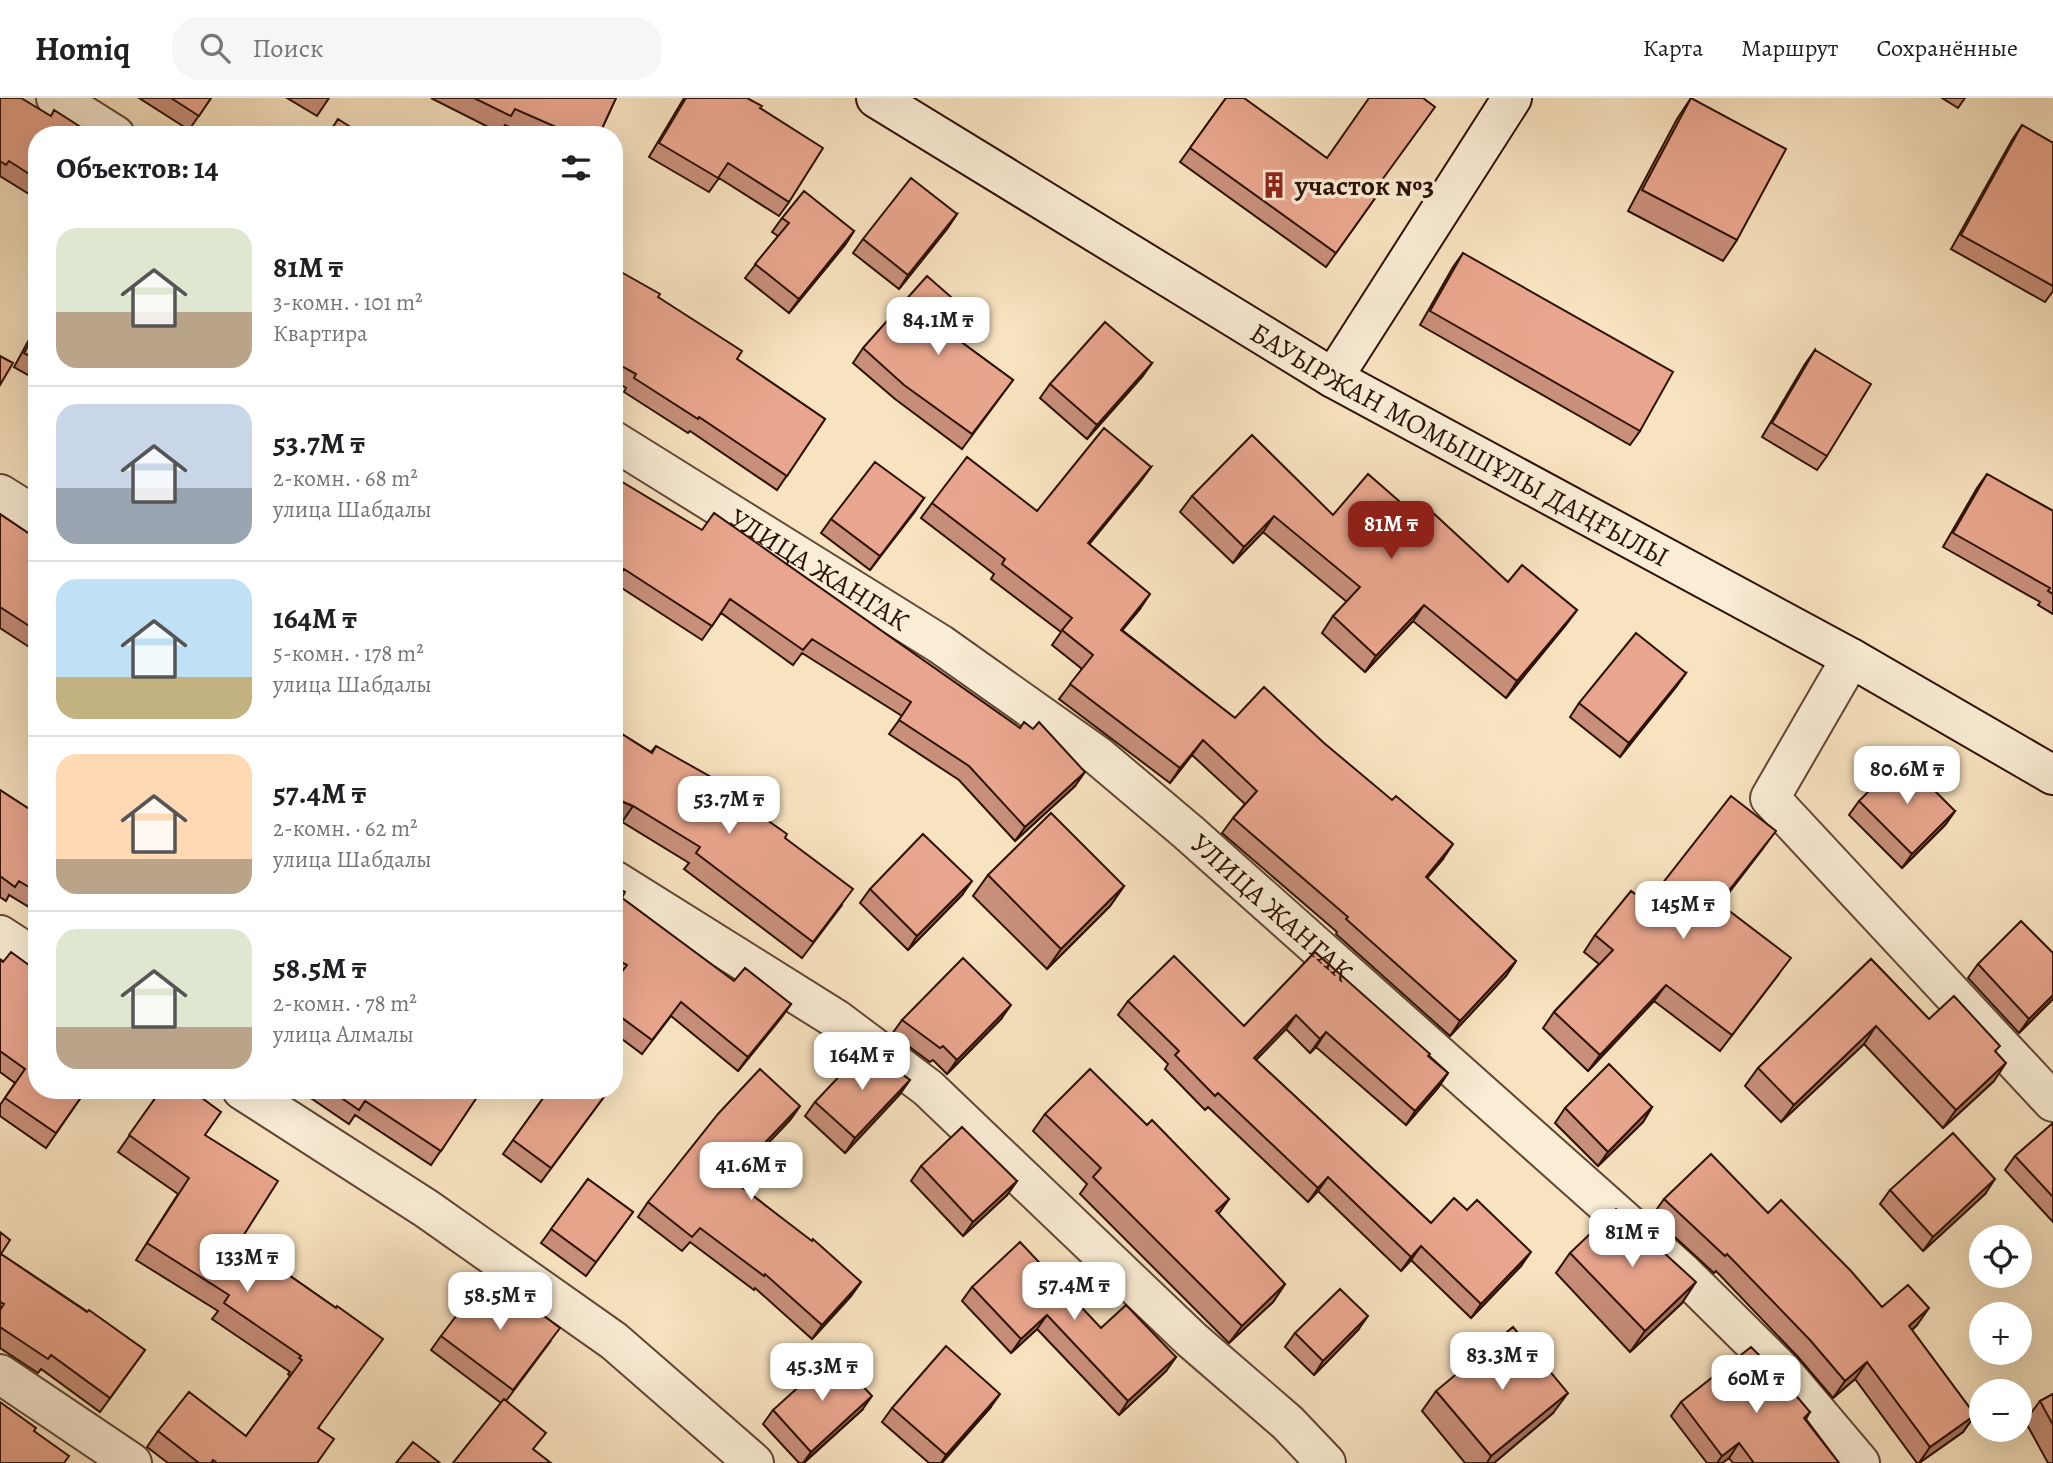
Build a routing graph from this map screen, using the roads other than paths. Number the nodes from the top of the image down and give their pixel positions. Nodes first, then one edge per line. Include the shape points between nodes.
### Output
1 (56, 98) edge
2 (876, 98) edge
3 (1512, 98) edge
4 (101, 126) edge
5 (1333, 378) junction
6 (623, 447) edge
7 (0, 494) edge
8 (28, 511) edge
9 (1851, 658) junction
10 (2053, 775) edge
11 (623, 886) edge
12 (0, 935) edge
13 (28, 953) edge
14 (256, 1099) edge
15 (2053, 1102) edge
16 (0, 1374) edge
17 (132, 1463) edge
18 (754, 1463) edge
19 (1326, 1463) edge
20 (1860, 1463) edge

1 - 4 street
2 - 5 street, БАУЫРЖАН МОМЫШҰЛЫ ДАҢҒЫЛЫ
3 - 5 street
5 - 9 street, БАУЫРЖАН МОМЫШҰЛЫ ДАҢҒЫЛЫ
6 - 20 street, УЛИЦА ЖАНГАК via 940,644 1098,756 1683,1273 1783,1372
7 - 8 street
9 - 10 street, БАУЫРЖАН МОМЫШҰЛЫ ДАҢҒЫЛЫ
9 - 15 street via 1770,798
11 - 19 street via 836,1020 928,1088
12 - 13 street
14 - 18 street via 427,1209 614,1341
16 - 17 street

